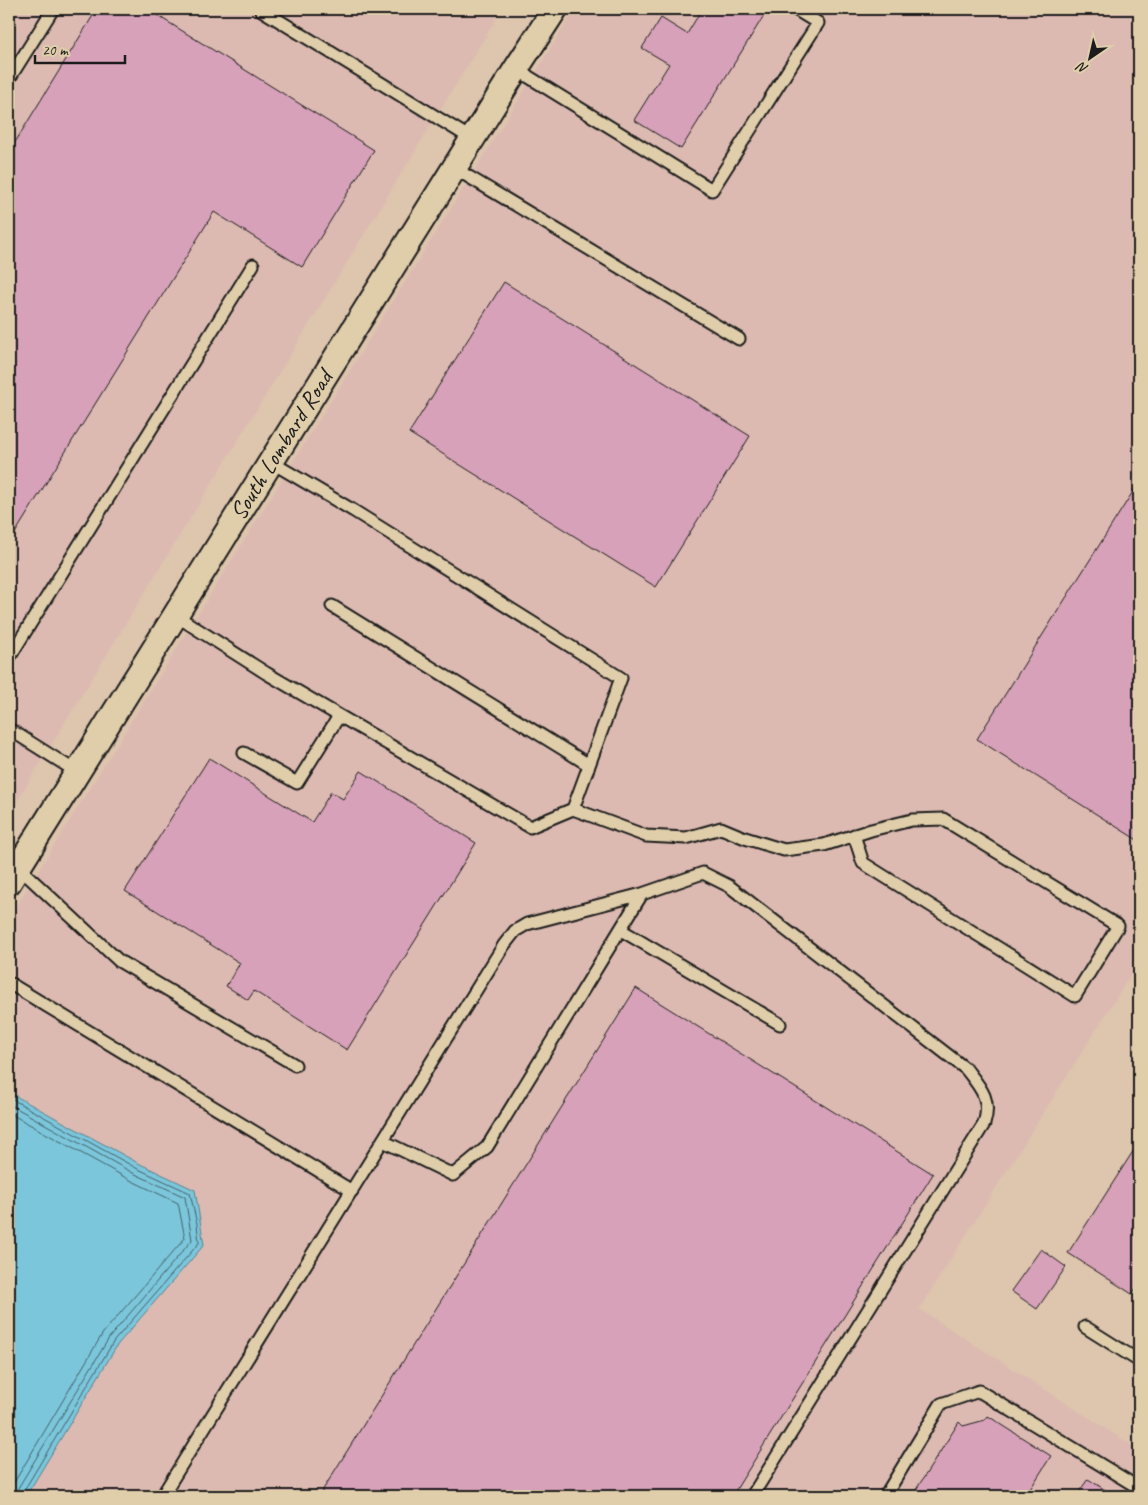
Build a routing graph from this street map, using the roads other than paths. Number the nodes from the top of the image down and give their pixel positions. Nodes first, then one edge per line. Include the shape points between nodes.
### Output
1 (53, 9) edge
2 (260, 9) edge
3 (556, 9) edge
4 (795, 9) edge
5 (516, 69) junction
6 (9, 79) edge
7 (472, 139) junction
8 (454, 168) junction
9 (253, 264) dead end
10 (739, 339) dead end
11 (271, 462) junction
12 (332, 606) dead end
13 (175, 615) junction
14 (9, 658) edge
15 (339, 716) junction
16 (9, 729) edge
17 (244, 753) dead end
18 (589, 765) junction
19 (77, 772) junction
20 (573, 809) junction
21 (854, 835) junction
22 (12, 870) edge
23 (642, 894) junction
24 (621, 930) junction
25 (9, 983) edge
26 (780, 1024) dead end
27 (295, 1065) dead end
28 (383, 1141) junction
29 (352, 1191) junction
30 (1085, 1327) dead end
31 (1139, 1361) edge
32 (1139, 1488) edge
33 (162, 1496) edge
34 (752, 1496) edge
35 (885, 1496) edge

1 - 6 lane
2 - 7 lane
3 - 5 street, South Lombard Road
4 - 5 lane via 818,23 712,190
5 - 7 street, South Lombard Road
7 - 8 street, South Lombard Road
8 - 10 lane
8 - 11 street, South Lombard Road
9 - 14 lane
11 - 13 street, South Lombard Road
11 - 18 lane via 621,678
12 - 18 lane
13 - 15 lane
13 - 19 street, South Lombard Road
15 - 17 lane via 297,783
15 - 20 lane via 530,827
16 - 19 lane
18 - 20 lane
19 - 22 street, South Lombard Road
20 - 21 lane via 646,836 686,838 721,828 784,850 824,845
21 - 21 lane via 912,820 943,819 1118,926 1076,996 863,863
22 - 27 lane via 119,961
23 - 24 lane
23 - 28 lane via 528,924 515,931
23 - 34 lane via 703,873 728,886 966,1069 986,1098 984,1124
24 - 26 lane
24 - 28 lane via 487,1147 453,1175
25 - 29 lane
28 - 29 lane
29 - 33 lane
30 - 31 lane
32 - 35 lane via 979,1391 941,1404

